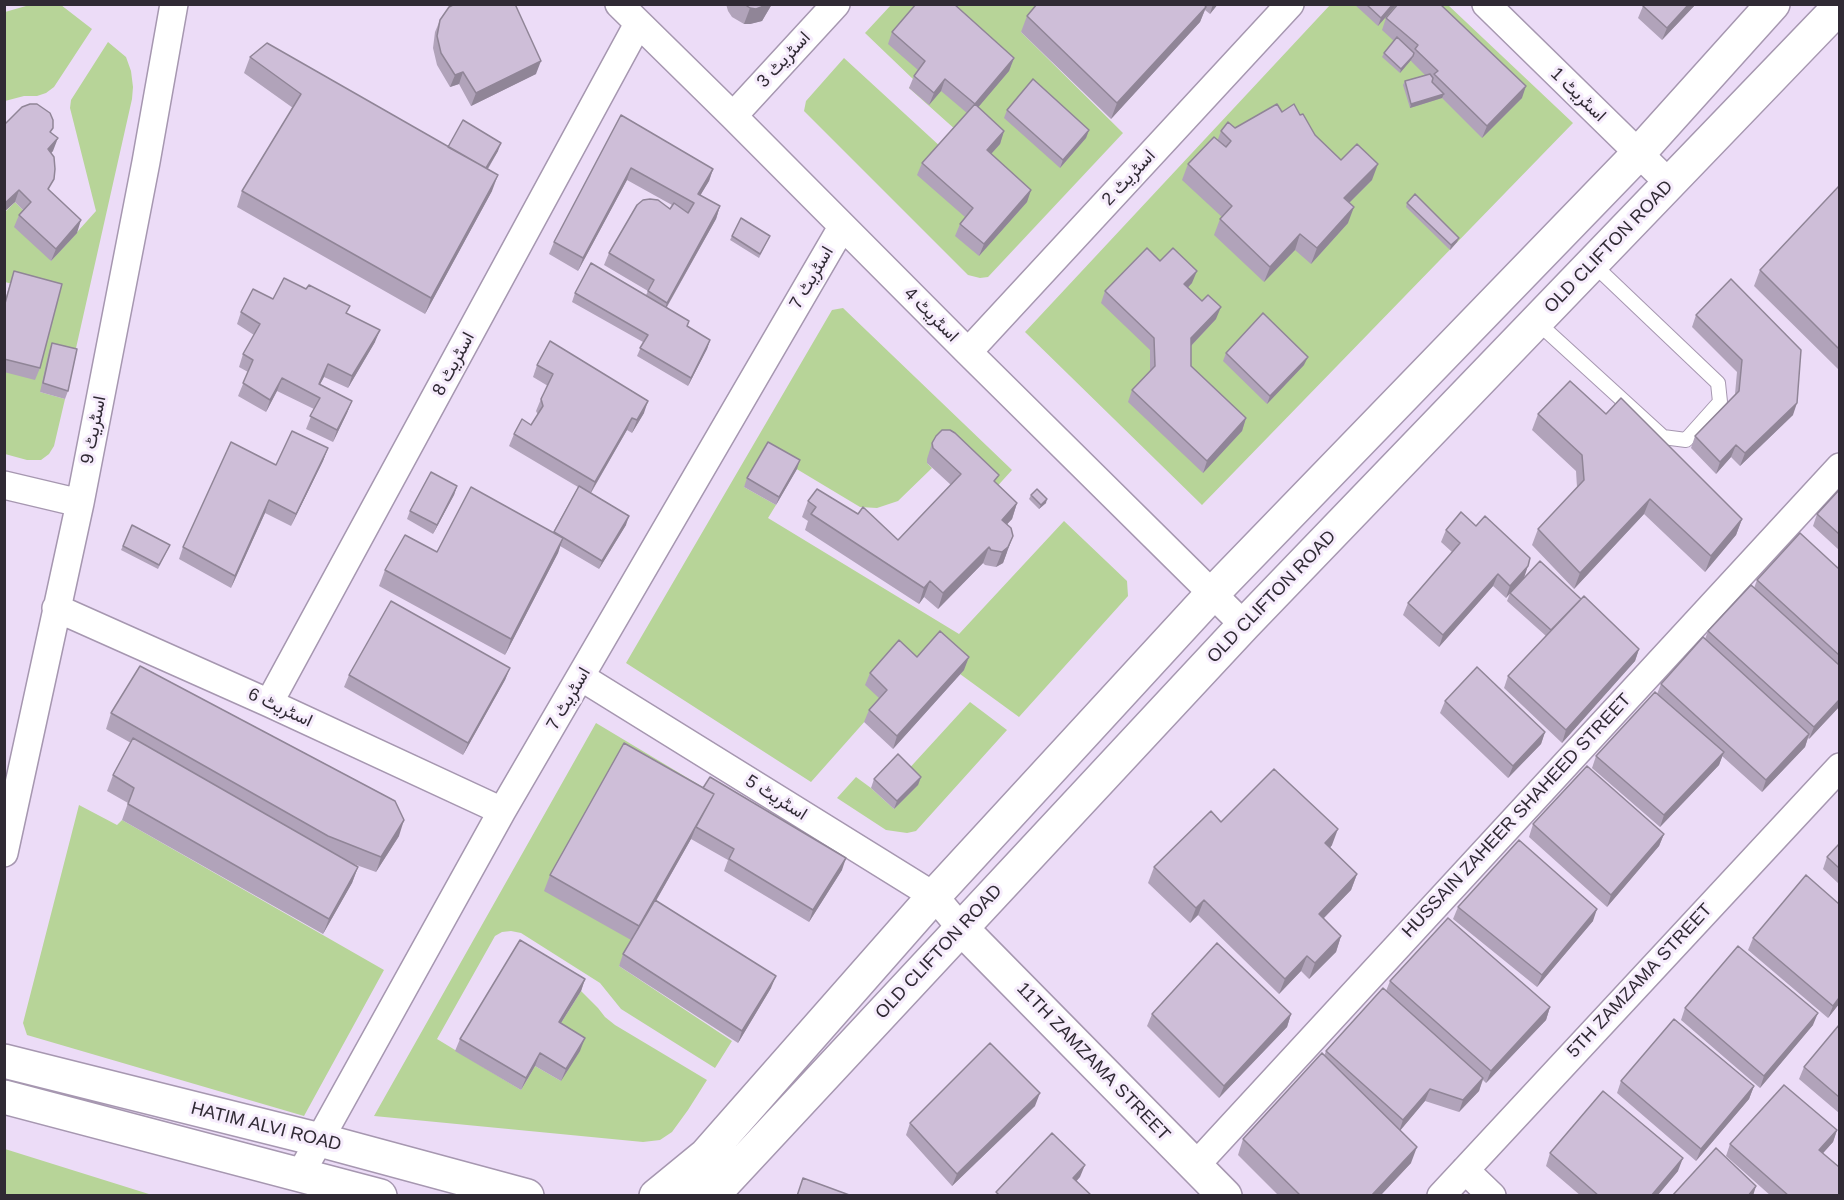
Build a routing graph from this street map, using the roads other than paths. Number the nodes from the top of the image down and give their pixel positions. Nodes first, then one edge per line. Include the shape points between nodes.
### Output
1 (174, 4) edge
2 (619, 4) edge
3 (836, 4) edge
4 (1290, 4) edge
5 (1486, 4) edge
6 (1773, 4) edge
7 (1839, 6) edge
8 (638, 24) junction
9 (733, 116) junction
10 (1638, 154) junction
11 (1670, 184) junction
12 (842, 227) junction
13 (1593, 264) junction
14 (1537, 322) junction
15 (968, 352) junction
16 (1839, 467) edge
17 (4, 485) edge
18 (80, 503) junction
19 (1212, 594) junction
20 (56, 608) junction
21 (1244, 625) junction
22 (581, 677) junction
23 (269, 703) junction
24 (1839, 767) edge
25 (502, 811) junction
26 (4, 853) edge
27 (934, 896) junction
28 (961, 928) junction
29 (4, 1061) edge
30 (4, 1096) edge
31 (320, 1140) junction
32 (706, 1155) junction
33 (1195, 1166) junction
34 (1465, 1170) junction
35 (301, 1173) junction
36 (380, 1196) edge
37 (527, 1196) edge
38 (656, 1196) edge
39 (691, 1196) edge
40 (712, 1196) edge
41 (1224, 1196) edge
42 (1441, 1196) edge
43 (1492, 1196) edge

1 - 18 street, اسٹریٹ 9
2 - 8 street, اسٹریٹ 4
3 - 9 street, اسٹریٹ 3
4 - 15 street, اسٹریٹ 2
5 - 10 street, اسٹریٹ 1
6 - 10 street
7 - 11 street, OLD CLIFTON ROAD
8 - 9 street, اسٹریٹ 4
8 - 23 street, اسٹریٹ 8
9 - 12 street, اسٹریٹ 4
10 - 11 street, اسٹریٹ 1
10 - 19 street
11 - 13 street, OLD CLIFTON ROAD
12 - 15 street, اسٹریٹ 4
12 - 22 street, اسٹریٹ 7
13 - 14 street, OLD CLIFTON ROAD
13 - 14 lane via 1718,383 1720,402 1686,440 1663,437
14 - 21 street, OLD CLIFTON ROAD
15 - 19 street, اسٹریٹ 4
16 - 33 street, HUSSAIN ZAHEER SHAHEED STREET
17 - 18 street
18 - 20 street, اسٹریٹ 9
19 - 21 street, اسٹریٹ 4
19 - 27 street
20 - 23 street, اسٹریٹ 6
20 - 26 street, اسٹریٹ 9
21 - 28 street, OLD CLIFTON ROAD
22 - 25 street, اسٹریٹ 7
22 - 27 street, اسٹریٹ 5
23 - 25 street, اسٹریٹ 6
24 - 34 street, 5TH ZAMZAMA STREET
25 - 31 street, اسٹریٹ 7
27 - 28 street, اسٹریٹ 5
27 - 32 street
28 - 33 street, 11TH ZAMZAMA STREET
28 - 40 street, OLD CLIFTON ROAD
29 - 31 street, HATIM ALVI ROAD
30 - 35 street, HATIM ALVI ROAD
31 - 35 street, اسٹریٹ 7
31 - 37 street, HATIM ALVI ROAD
32 - 38 street
32 - 39 street
33 - 41 street, 11TH ZAMZAMA STREET
34 - 42 street, 5TH ZAMZAMA STREET
34 - 43 street
35 - 36 street, HATIM ALVI ROAD

